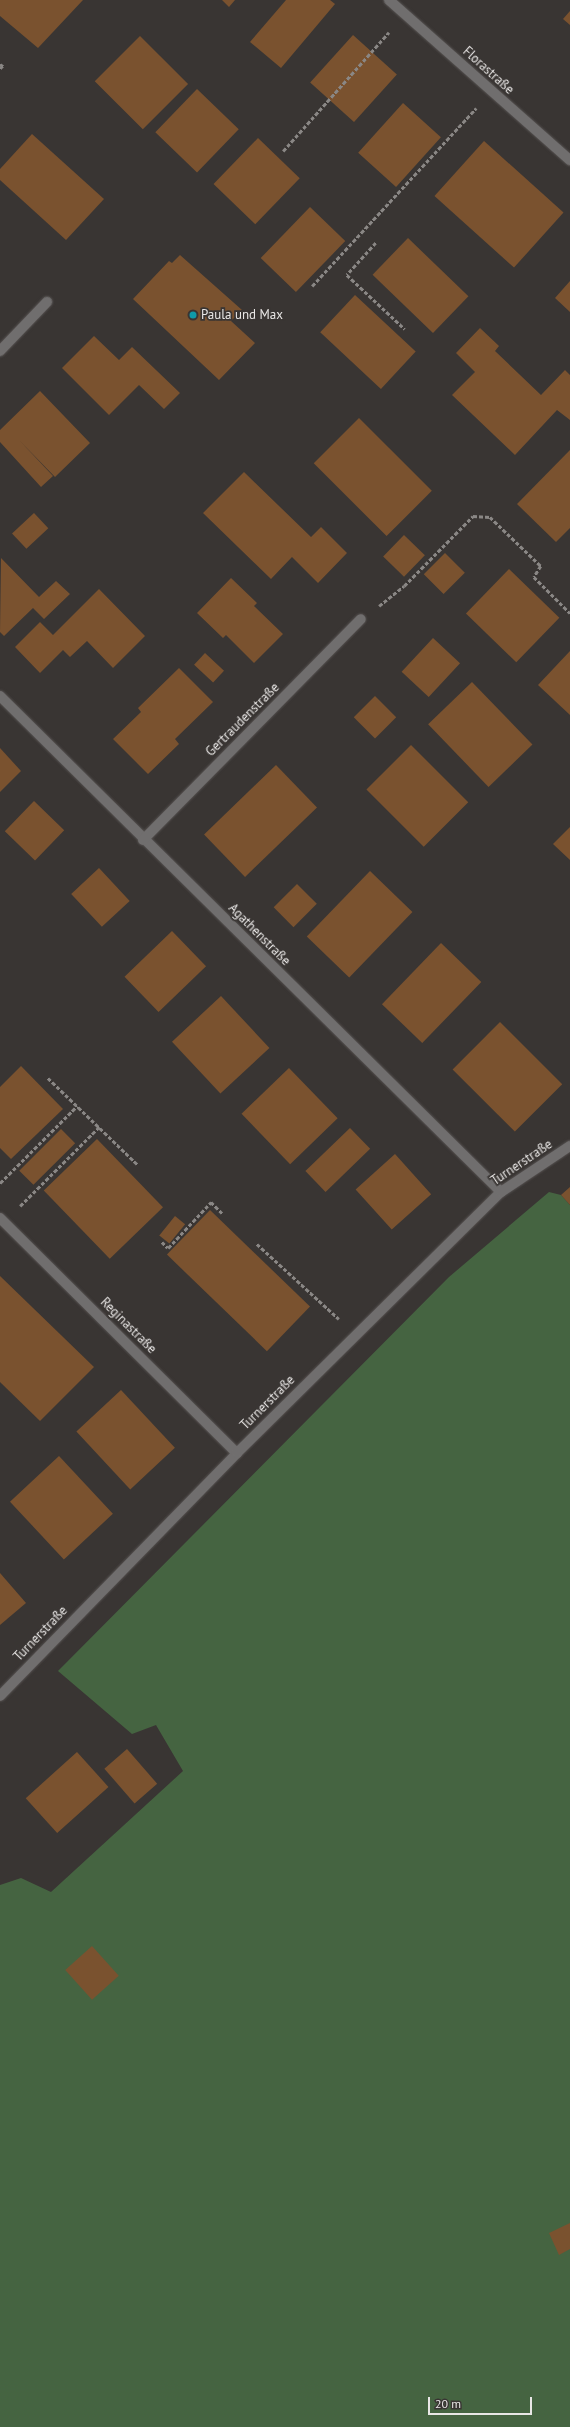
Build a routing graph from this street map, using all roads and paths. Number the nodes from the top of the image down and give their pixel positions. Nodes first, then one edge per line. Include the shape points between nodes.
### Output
1 (388, 0) edge
2 (405, 15) junction
3 (0, 64) edge
4 (0, 69) edge
5 (491, 91) junction
6 (283, 151) dead end
7 (570, 160) edge
8 (376, 243) dead end
9 (312, 286) dead end
10 (47, 302) dead end
11 (405, 329) dead end
12 (0, 351) edge
13 (570, 613) edge
14 (361, 619) joint
15 (0, 696) edge
16 (143, 840) junction
17 (48, 1078) dead end
18 (76, 1106) junction
19 (99, 1127) junction
20 (570, 1146) edge
21 (138, 1165) dead end
22 (0, 1183) edge
23 (501, 1192) junction
24 (222, 1213) dead end
25 (2, 1220) edge
26 (162, 1242) dead end
27 (257, 1244) dead end
28 (356, 1335) junction
29 (237, 1453) junction
30 (0, 1696) edge

1 - 2 street, Florastraße
2 - 5 street, Florastraße
2 - 6 path
3 - 4 path
5 - 7 street, Florastraße
5 - 9 path
8 - 11 path via 347,275
10 - 12 street
13 - 14 path via 534,577 541,566 490,517 473,516 404,586
14 - 16 street, Gertraudenstraße
15 - 16 street, Agathenstraße
16 - 23 street, Agathenstraße
17 - 18 path
18 - 19 path
18 - 22 path
19 - 21 path
19 - 25 path
20 - 23 street, Turnerstraße
23 - 28 street, Turnerstraße
24 - 26 path via 211,1202 168,1248
25 - 29 street, Reginastraße
27 - 28 path
28 - 29 street, Turnerstraße
29 - 30 street, Turnerstraße

